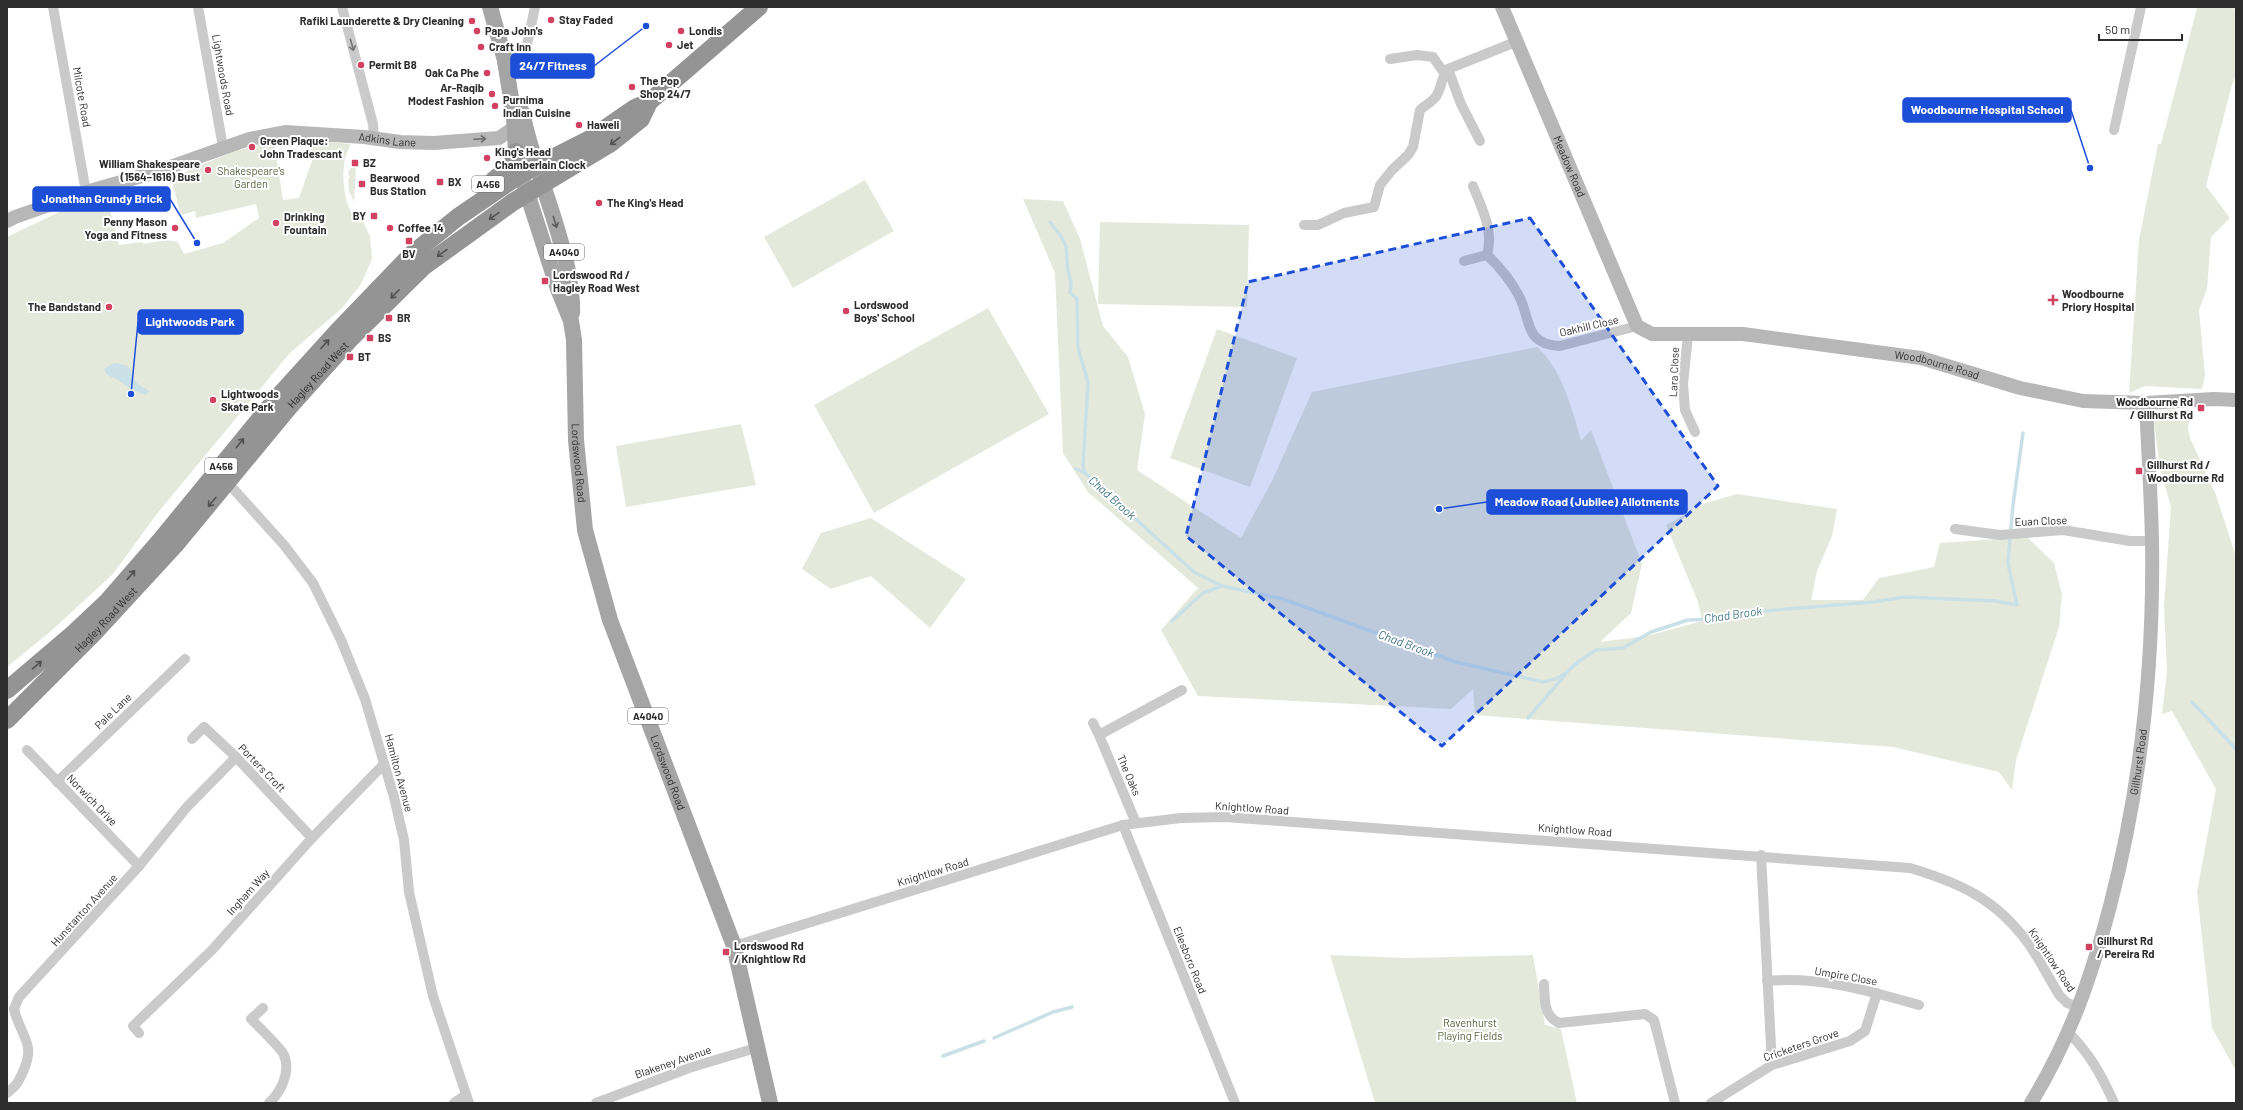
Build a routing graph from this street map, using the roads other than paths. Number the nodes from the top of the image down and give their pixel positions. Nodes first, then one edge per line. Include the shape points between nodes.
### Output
1 (53, 7) edge
2 (198, 7) edge
3 (342, 7) edge
4 (490, 7) edge
5 (534, 7) edge
6 (759, 7) edge
7 (1502, 7) edge
8 (2141, 7) edge
9 (1518, 41) junction
10 (1390, 59) dead end
11 (505, 61) junction
12 (1446, 71) junction
13 (649, 102) junction
14 (515, 127) junction
15 (2114, 130) dead end
16 (374, 138) junction
17 (1480, 140) dead end
18 (223, 147) junction
19 (516, 152) junction
20 (537, 166) junction
21 (524, 184) junction
22 (544, 184) junction
23 (1473, 186) dead end
24 (86, 192) junction
25 (458, 217) junction
26 (7, 221) edge
27 (1304, 225) dead end
28 (1487, 255) junction
29 (1464, 261) dead end
30 (571, 321) junction
31 (1637, 326) junction
32 (1688, 335) junction
33 (2236, 400) edge
34 (2146, 403) junction
35 (1695, 432) dead end
36 (221, 479) junction
37 (1955, 529) dead end
38 (2152, 540) junction
39 (185, 659) dead end
40 (7, 690) edge
41 (1182, 690) dead end
42 (7, 720) edge
43 (1093, 723) dead end
44 (1099, 735) junction
45 (192, 739) dead end
46 (27, 750) dead end
47 (236, 758) junction
48 (384, 764) junction
49 (58, 782) junction
50 (1136, 823) junction
51 (1123, 825) junction
52 (312, 838) junction
53 (1761, 855) junction
54 (139, 866) junction
55 (734, 946) junction
56 (1767, 980) junction
57 (1544, 984) dead end
58 (1877, 993) junction
59 (1919, 1005) dead end
60 (2079, 1006) junction
61 (263, 1008) dead end
62 (139, 1033) dead end
63 (2069, 1033) junction
64 (758, 1047) junction
65 (1772, 1065) junction
66 (7, 1093) edge
67 (468, 1099) edge
68 (269, 1103) edge
69 (454, 1103) edge
70 (596, 1103) edge
71 (770, 1103) edge
72 (1235, 1103) edge
73 (1675, 1103) edge
74 (1711, 1103) edge
75 (2031, 1103) edge
76 (2114, 1103) edge

1 - 24 street, Milcote Road
2 - 18 street, Lightwoods Road
3 -> 16 street via 373,124
4 - 11 main road
5 - 11 street via 528,45 522,54
6 - 13 highway, A456
7 - 9 street, Meadow Road
8 - 15 street
9 - 12 street
9 - 31 street, Meadow Road
10 - 12 street via 1417,55 1433,57
11 - 14 main road, Lordswood Road
11 - 20 main road, Lordswood Road via 520,103 527,138
12 - 17 street
12 - 27 street via 1438,93 1430,104 1420,110 1413,147 1380,185 1374,207 1344,213 1318,225
13 - 20 highway, A456 via 635,108 590,139
13 -> 22 highway, A456 via 641,119 611,143
16 -> 14 street, Adkins Lane via 400,142 499,138
14 - 19 main road, Lordswood Road
16 - 18 street, Adkins Lane via 285,132 249,138
18 - 24 street, Adkins Lane via 156,172
19 - 21 main road, Lordswood Road
19 - 25 highway, A456 via 507,171 483,187
20 - 21 highway, Hagley Road West / A456
20 - 22 main road, Lordswood Road / A4040
21 - 22 highway, Hagley Road West / A456
21 - 25 highway, Hagley Road West / A456
21 - 30 main road, Lordswood Road / A4040
21 -> 36 highway, Hagley Road West / A456 via 423,267 340,350
22 -> 30 main road, Lordswood Road / A4040 via 566,260 573,306
23 - 28 street via 1489,229
24 - 26 street, Adkins Lane
36 -> 25 highway, Hagley Road West / A456 via 278,397 410,256
28 - 29 street
28 - 31 street, Oakhill Close via 1507,277 1520,297 1529,327 1541,342 1550,346 1560,346
30 - 55 main road, Lordswood Road / A4040 via 574,340 576,440 585,530 610,620
31 - 32 street, Woodbourne Road via 1652,334
32 - 34 street, Woodbourne Road via 1743,334 1921,358 2020,388 2083,401
32 - 35 street, Lara Close via 1683,384 1685,410
33 - 34 street, Woodbourne Road via 2214,398
34 - 38 street, Gillhurst Road
40 -> 36 highway, Hagley Road West / A456 via 108,601
36 -> 42 highway, Hagley Road West / A456 via 175,545 93,634
36 - 48 street, Hamilton Avenue via 284,545 313,583 365,699
37 - 38 street, Euan Close via 2000,535 2063,530 2130,541
38 - 60 street, Gillhurst Road via 2144,731 2133,804 2104,928
39 - 49 street, Pale Lane
41 - 44 street
43 - 44 street, The Oaks
44 - 50 street, The Oaks
45 - 47 street, Porters Croft via 204,727
46 - 49 street, Norwich Drive
47 - 52 street, Porters Croft
47 - 54 street, Hunstanton Avenue via 186,808
48 - 52 street, Ingham Way
48 - 67 street, Hamilton Avenue via 404,840 410,892 432,996
49 - 54 street, Norwich Drive
50 - 51 street, Knightlow Road
50 - 53 street, Knightlow Road via 1225,816
51 - 55 street, Knightlow Road
51 - 72 street, Ellesboro Road
52 - 62 street, Ingham Way via 212,950 133,1026
53 - 56 street
53 - 60 street, Knightlow Road via 1910,868 1941,877 1970,890 1991,904 2008,920 2029,944 2060,996 2067,1003
54 - 66 street, Hunstanton Avenue via 19,997 14,1009 28,1043 30,1058 16,1087
55 - 64 main road, Lordswood Road / A4040
56 - 58 street, Umpire Close via 1819,981
56 - 65 street
57 - 73 street via 1546,1010 1553,1020 1559,1023 1645,1014 1654,1020
58 - 59 street, Umpire Close
58 - 65 street, Cricketers Grove via 1865,1031 1850,1041
60 - 63 street, Gillhurst Road
61 - 68 street via 251,1019 284,1055 285,1068 285,1080
63 - 75 street, Gillhurst Road
63 - 76 street via 2085,1048
64 - 70 street, Blakeney Avenue via 689,1068
64 - 71 main road, Lordswood Road / A4040
65 - 74 street, Cricketers Grove
67 - 69 street

